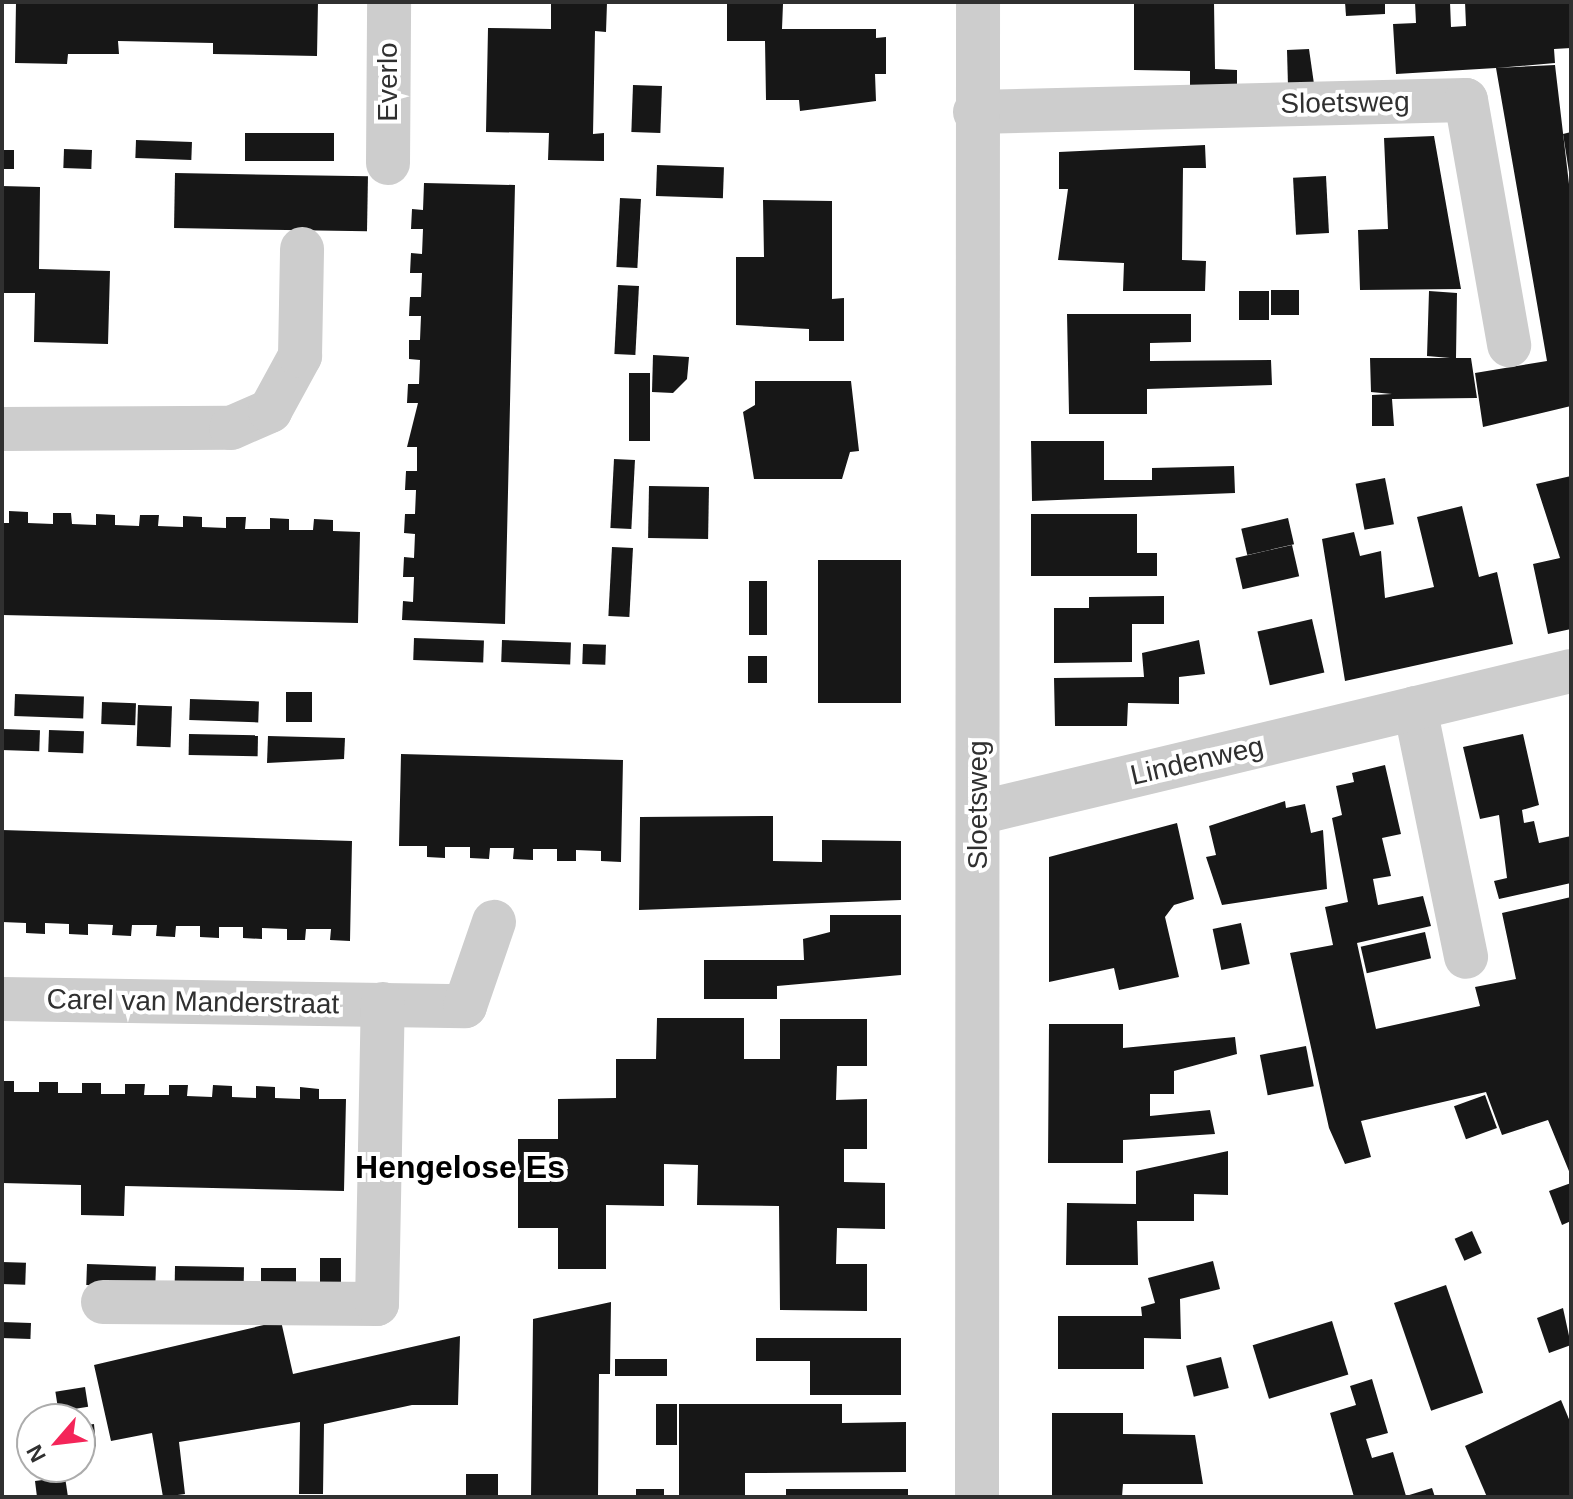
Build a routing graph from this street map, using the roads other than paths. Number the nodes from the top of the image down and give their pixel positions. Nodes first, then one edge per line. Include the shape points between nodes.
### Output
1 (389, 2) edge
2 (978, 2) edge
3 (975, 112) junction
4 (388, 163) dead end
5 (302, 249) dead end
6 (1509, 345) dead end
7 (2, 429) edge
8 (1571, 671) edge
9 (1415, 708) junction
10 (978, 813) junction
11 (494, 922) dead end
12 (1466, 957) dead end
13 (2, 999) edge
14 (383, 1004) junction
15 (103, 1302) dead end
16 (977, 1497) edge

1 - 4 street, Everlo
2 - 3 street, Sloetsweg
3 - 6 street, Sloetsweg via 1466,100
3 - 10 street, Sloetsweg
5 - 7 street via 300,356 270,411 231,428
8 - 9 street, Lindenweg
9 - 10 street, Lindenweg
9 - 12 street
10 - 16 street, Sloetsweg
11 - 14 street, Carel van Manderstraat via 465,1006
13 - 14 street, Carel van Manderstraat
14 - 15 street via 377,1304

